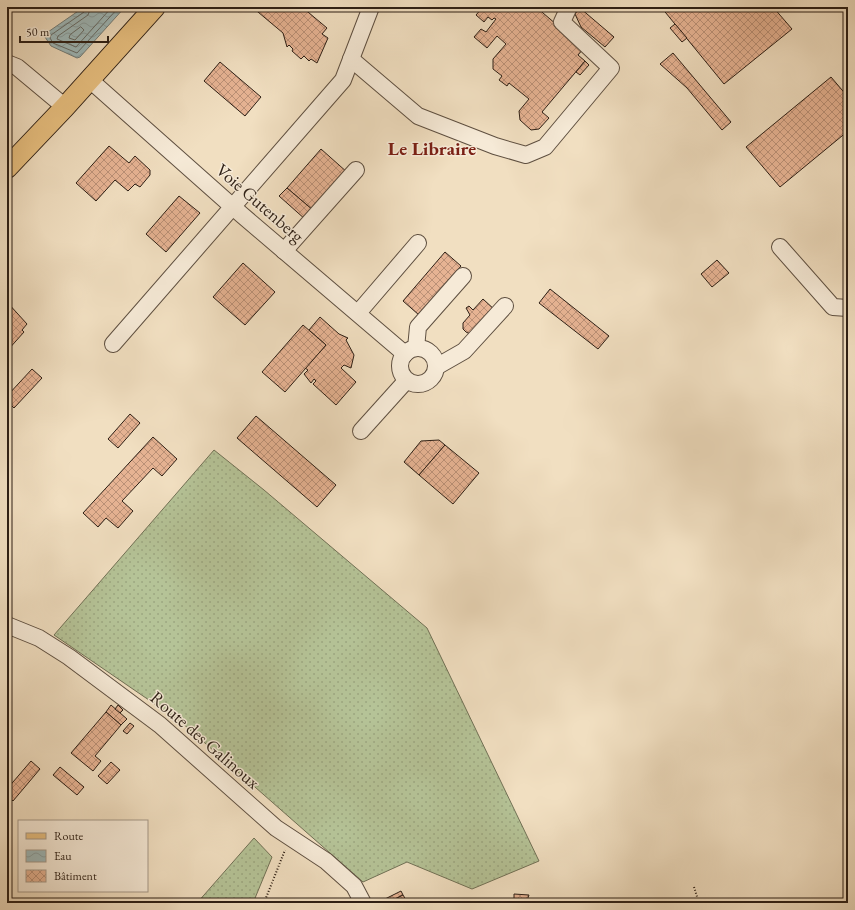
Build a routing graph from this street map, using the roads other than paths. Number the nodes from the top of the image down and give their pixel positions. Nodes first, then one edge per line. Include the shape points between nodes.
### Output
1 (156, 7) edge
2 (371, 7) edge
3 (565, 7) edge
4 (351, 59) junction
5 (7, 63) edge
6 (90, 80) junction
7 (66, 107) junction
8 (7, 168) edge
9 (356, 170) dead end
10 (233, 207) junction
11 (418, 243) dead end
12 (780, 247) dead end
13 (284, 251) junction
14 (463, 276) dead end
15 (505, 306) dead end
16 (848, 308) edge
17 (358, 313) junction
18 (113, 344) dead end
19 (410, 351) junction
20 (436, 367) junction
21 (406, 381) junction
22 (361, 431) dead end
23 (7, 625) edge
24 (363, 903) edge

1 - 6 main road
2 - 4 street
3 - 4 street via 568,9 562,22 611,68 545,147 526,155 495,146 418,116
4 - 10 street via 343,80
5 - 7 street via 17,67
6 - 7 main road
6 - 10 street, Voie Gutenberg
7 - 8 main road
9 - 13 street
10 - 13 street, Voie Gutenberg
10 - 18 street
11 - 17 street
12 - 16 street via 833,307
13 - 17 street, Voie Gutenberg
14 - 19 street via 418,327
15 - 20 street via 464,351
17 - 19 street, Voie Gutenberg
19 - 20 street via 428,351 436,361
19 - 21 street via 400,363
20 - 21 street via 432,377 424,384
21 - 22 street
23 - 24 street, Route des Galinoux via 39,638 69,657 160,725 276,828 326,861 354,886

